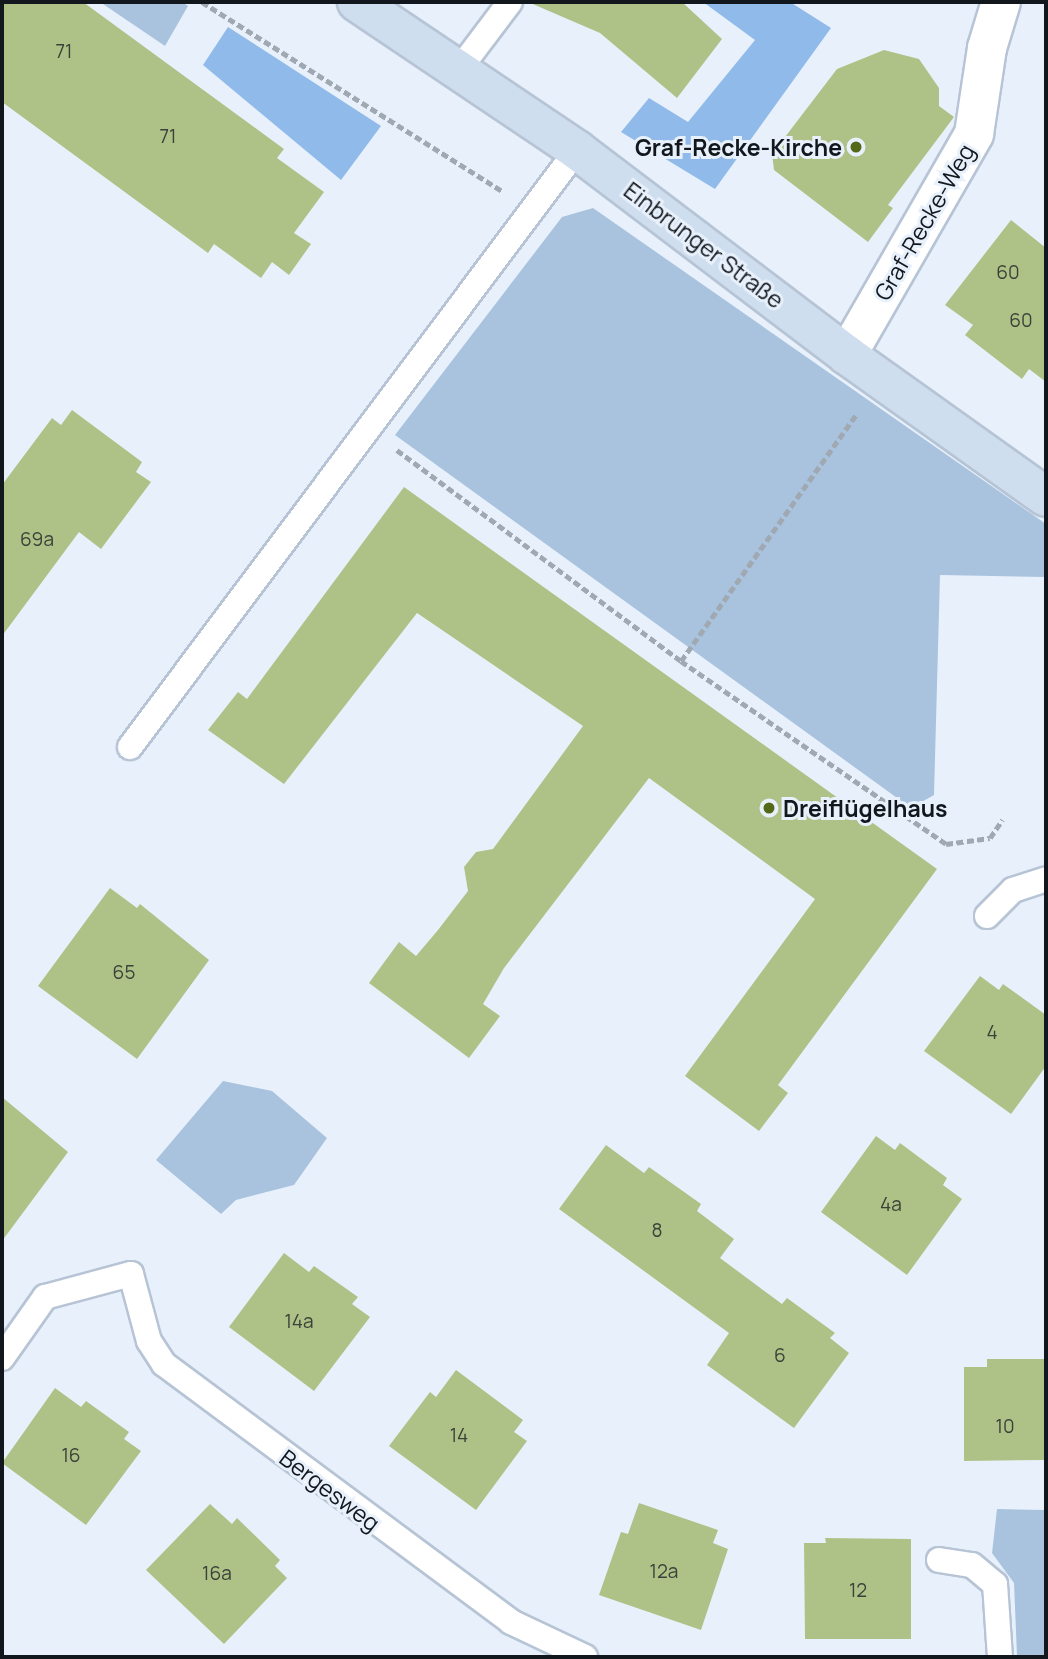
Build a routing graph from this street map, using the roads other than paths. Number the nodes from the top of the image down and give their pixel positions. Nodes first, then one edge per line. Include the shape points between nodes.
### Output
1 (357, 2) edge
2 (510, 2) edge
3 (1001, 2) edge
4 (461, 67) junction
5 (577, 150) junction
6 (847, 355) junction
7 (1046, 497) edge
8 (130, 747) dead end
9 (1046, 879) edge
10 (987, 916) dead end
11 (2, 1359) edge
12 (939, 1560) dead end
13 (585, 1657) edge
14 (1000, 1657) edge

1 - 4 street, Einbrunger Straße
2 - 4 lane
3 - 6 street, Graf-Recke-Weg via 987,48 974,134
4 - 5 street, Einbrunger Straße
5 - 6 street, Einbrunger Straße
5 - 8 lane
6 - 7 street, Einbrunger Straße
9 - 10 lane via 1013,890
11 - 13 lane, Bergesweg via 45,1297 131,1274 149,1341 164,1364 500,1614
12 - 14 lane via 972,1565 995,1584

